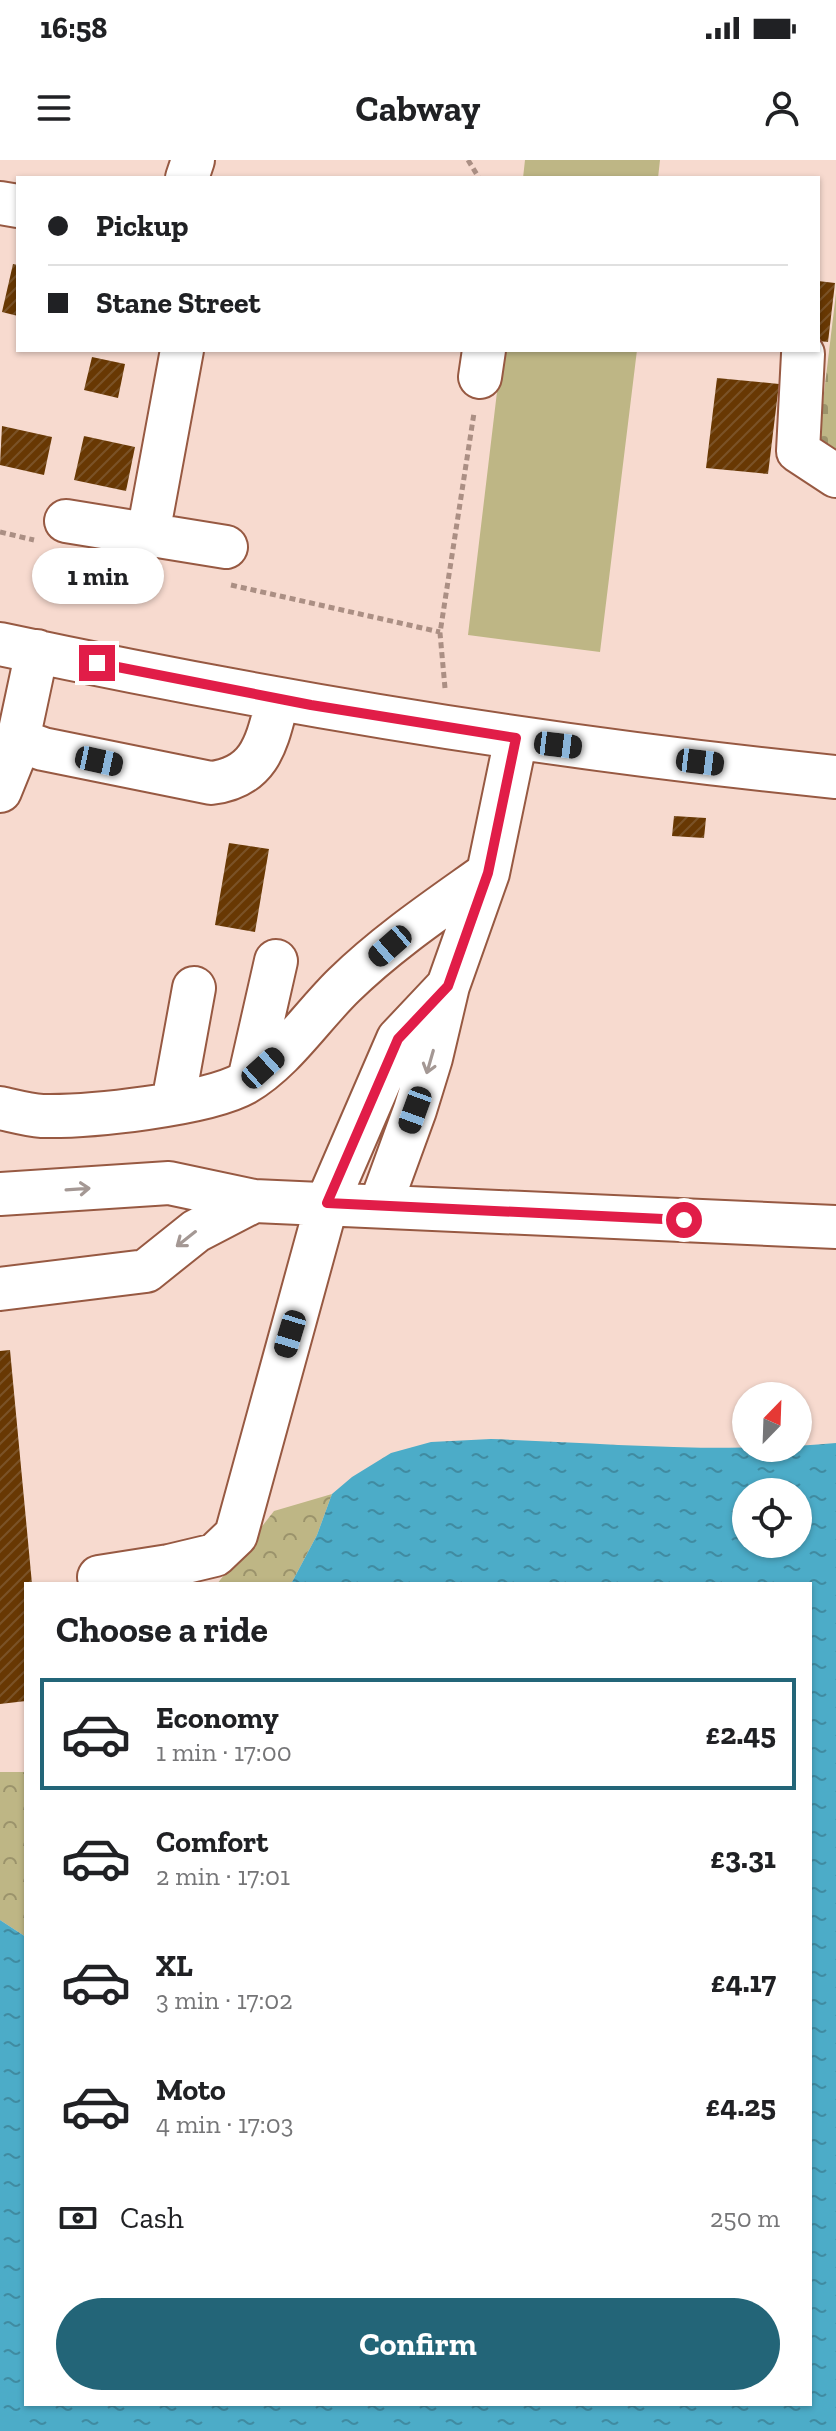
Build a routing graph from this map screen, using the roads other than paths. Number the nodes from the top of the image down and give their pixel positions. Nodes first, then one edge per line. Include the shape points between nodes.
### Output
1 (182, 352) edge
2 (803, 354) dead end
3 (836, 476) edge
4 (66, 521) dead end
5 (148, 534) junction
6 (226, 547) dead end
7 (18, 648) edge
8 (278, 699) junction
9 (516, 738) junction
10 (18, 740) junction
11 (836, 777) edge
12 (0, 791) edge
13 (488, 873) junction
14 (276, 961) dead end
15 (448, 986) junction
16 (194, 988) dead end
17 (249, 1080) junction
18 (173, 1103) junction
19 (0, 1108) edge
20 (0, 1194) edge
21 (254, 1201) junction
22 (327, 1203) junction
23 (380, 1206) junction
24 (836, 1227) edge
25 (0, 1289) edge
26 (99, 1577) dead end

1 - 5 street
2 - 3 street via 798,451
4 - 5 street
5 - 6 street
7 - 8 street
7 - 10 street
8 - 9 street
8 - 10 street via 264,749 226,782
9 - 11 street
9 - 13 street
10 - 12 street
13 - 15 street
13 - 17 street via 412,927 346,984
14 - 17 street
15 - 22 street via 398,1039
15 -> 23 street via 431,1058
16 - 18 street
17 - 18 street via 230,1091
18 - 19 street via 40,1116
20 -> 21 street via 169,1183
21 - 22 street
21 -> 25 street via 196,1231 146,1271
22 - 23 street
22 - 26 street via 236,1535 215,1555
23 - 24 street

